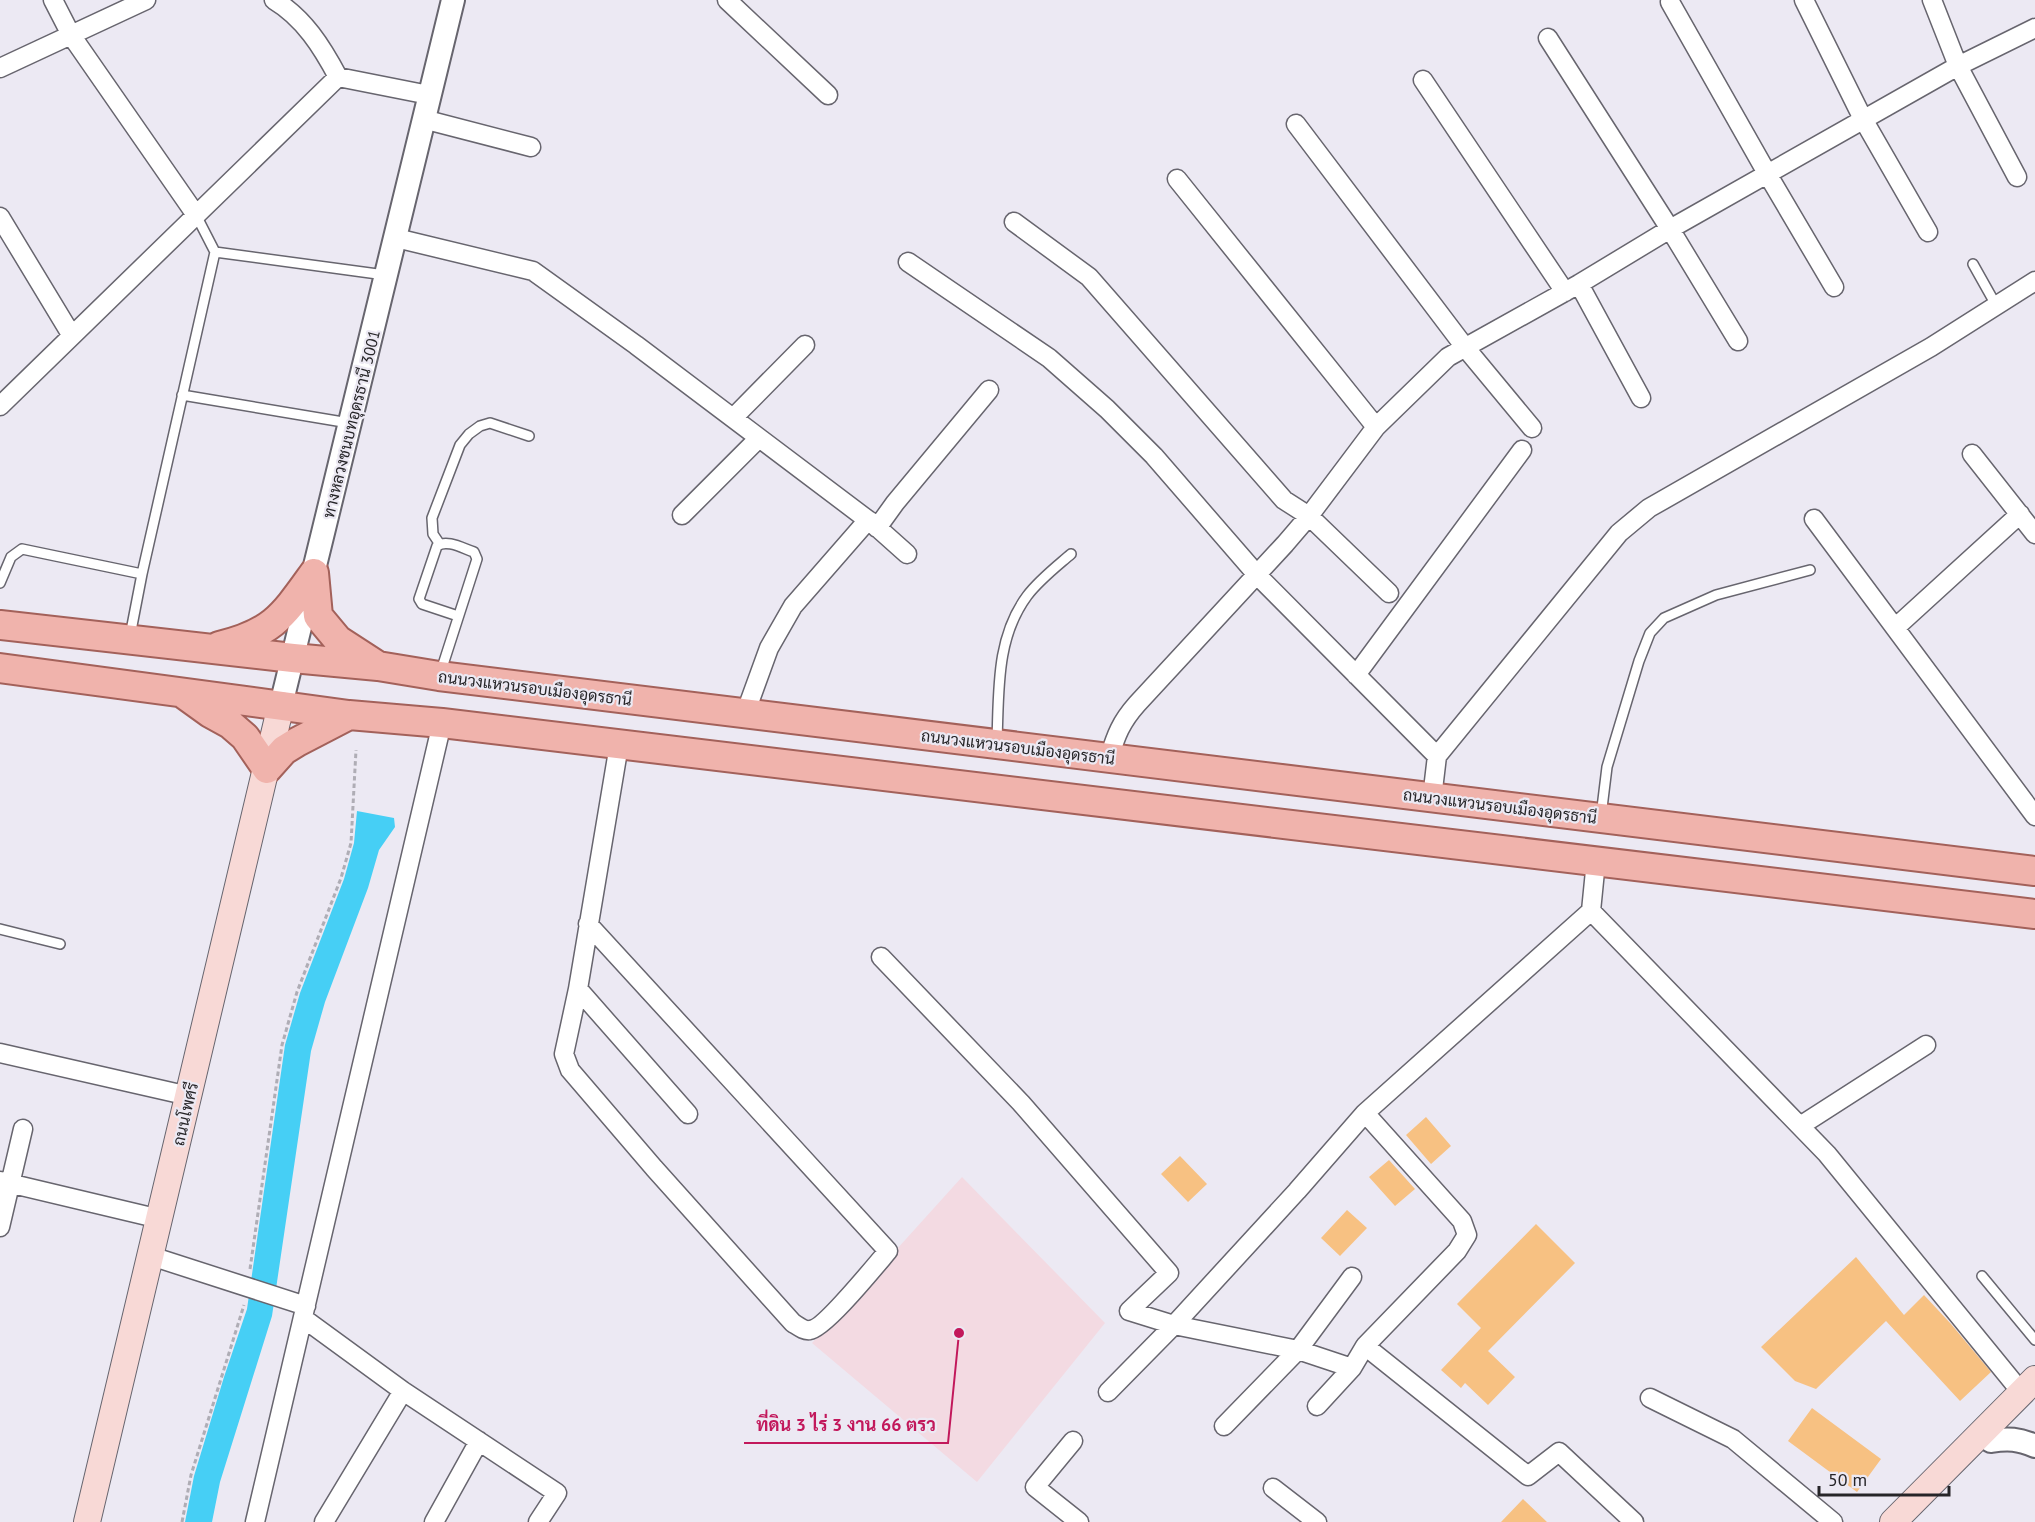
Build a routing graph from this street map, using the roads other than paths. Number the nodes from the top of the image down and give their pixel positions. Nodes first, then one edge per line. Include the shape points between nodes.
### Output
1 (53, 0) edge
2 (146, 0) edge
3 (274, 0) edge
4 (453, 0) edge
5 (727, 0) edge
6 (1804, 0) edge
7 (1932, 0) edge
8 (1670, 2) edge
9 (2035, 28) edge
10 (71, 35) junction
11 (1548, 38) dead end
12 (1958, 66) junction
13 (0, 68) edge
14 (338, 76) junction
15 (1423, 80) dead end
16 (429, 95) junction
17 (828, 95) dead end
18 (423, 119) junction
19 (1863, 120) junction
20 (1296, 124) dead end
21 (531, 147) dead end
22 (1768, 175) junction
23 (2017, 177) dead end
24 (1177, 179) dead end
25 (196, 215) junction
26 (0, 217) edge
27 (1014, 222) dead end
28 (1670, 229) junction
29 (1928, 232) dead end
30 (396, 238) junction
31 (215, 252) junction
32 (908, 262) dead end
33 (1973, 264) dead end
34 (387, 275) junction
35 (2035, 281) edge
36 (1834, 287) dead end
37 (1572, 288) junction
38 (1996, 306) junction
39 (72, 336) junction
40 (1738, 341) dead end
41 (805, 345) dead end
42 (1464, 346) junction
43 (989, 390) dead end
44 (182, 395) junction
45 (1641, 398) dead end
46 (0, 406) edge
47 (733, 418) junction
48 (351, 423) junction
49 (1376, 427) junction
50 (1532, 428) dead end
51 (529, 436) dead end
52 (759, 438) junction
53 (1522, 450) dead end
54 (1972, 454) dead end
55 (2020, 514) junction
56 (682, 515) dead end
57 (1309, 516) junction
58 (1814, 519) dead end
59 (873, 524) junction
60 (2035, 534) edge
61 (440, 543) junction
62 (906, 554) dead end
63 (1071, 554) dead end
64 (1810, 570) dead end
65 (314, 573) junction
66 (142, 574) junction
67 (1258, 576) junction
68 (0, 583) edge
69 (1389, 593) dead end
70 (459, 616) junction
71 (0, 625) edge
72 (1895, 628) junction
73 (130, 639) junction
74 (209, 648) junction
75 (293, 658) junction
76 (378, 666) junction
77 (0, 668) edge
78 (1356, 675) junction
79 (439, 676) junction
80 (181, 692) junction
81 (281, 705) junction
82 (745, 714) junction
83 (349, 715) junction
84 (442, 723) junction
85 (619, 745) junction
86 (996, 745) junction
87 (1437, 756) junction
88 (1109, 758) junction
89 (267, 769) junction
90 (1432, 798) junction
91 (2035, 816) edge
92 (1601, 818) junction
93 (1596, 861) junction
94 (2035, 871) edge
95 (1591, 911) junction
96 (2035, 914) edge
97 (588, 924) junction
98 (0, 929) edge
99 (60, 944) dead end
100 (881, 957) dead end
101 (578, 989) junction
102 (1926, 1045) dead end
103 (0, 1053) edge
104 (189, 1096) junction
105 (1365, 1113) junction
106 (688, 1114) dead end
107 (1800, 1126) junction
108 (23, 1129) dead end
109 (5, 1182) edge
110 (160, 1219) junction
111 (0, 1227) edge
112 (151, 1256) junction
113 (1982, 1276) dead end
114 (1352, 1277) dead end
115 (304, 1312) junction
116 (1174, 1325) junction
117 (2035, 1340) edge
118 (1365, 1346) junction
119 (1298, 1350) junction
120 (1352, 1368) junction
121 (403, 1391) junction
122 (1108, 1392) dead end
123 (2031, 1392) edge
124 (1650, 1398) dead end
125 (1317, 1406) dead end
126 (1224, 1426) dead end
127 (1073, 1441) dead end
128 (1991, 1441) junction
129 (479, 1442) junction
130 (2035, 1446) edge
131 (1274, 1488) dead end
132 (87, 1522) edge
133 (255, 1522) edge
134 (324, 1522) edge
135 (434, 1522) edge
136 (538, 1522) edge
137 (1079, 1522) edge
138 (1317, 1522) edge
139 (1634, 1522) edge
140 (1833, 1522) edge
141 (1893, 1522) edge
142 (1910, 1522) edge

1 - 10 street
2 - 10 street
3 - 14 street via 290,9 321,46
4 - 16 street, ทางหลวงชนบทอุดรธานี 3001
5 - 17 street
6 - 19 street
7 - 12 street
8 - 22 street
9 - 12 street
10 - 13 street
10 - 25 street
11 - 28 street
12 - 19 street
12 - 23 street
14 - 16 street
14 - 25 street
15 - 37 street
16 - 18 street, ทางหลวงชนบทอุดรธานี 3001
18 - 21 street
18 - 30 street, ทางหลวงชนบทอุดรธานี 3001
19 - 22 street
19 - 29 street
20 - 42 street
22 - 28 street
22 - 36 street
24 - 49 street
25 - 31 lane
25 - 39 street
26 - 39 street
27 - 57 street via 1089,277 1284,500
28 - 37 street
28 - 40 street
30 - 34 street, ทางหลวงชนบทอุดรธานี 3001
30 - 47 street via 533,271
31 - 34 lane
31 - 44 lane
32 - 67 street via 1048,358 1107,409 1154,456
33 - 38 lane
34 - 48 street, ทางหลวงชนบทอุดรธานี 3001
35 - 38 street
37 - 42 street
37 - 45 street
38 - 87 street via 1649,508 1619,533
39 - 46 street
41 - 47 street
42 - 49 street
42 - 50 street
43 - 59 street
44 - 48 lane
44 - 66 lane
47 - 52 street
48 - 65 street, ทางหลวงชนบทอุดรธานี 3001
49 - 57 street
51 - 61 lane via 489,423 469,434 460,445 432,518 433,534
52 - 56 street
52 - 59 street
53 - 78 street
54 - 55 street
55 - 60 street
55 - 72 street
57 - 67 street
57 - 69 street
58 - 72 street
59 - 62 street
59 - 82 street via 793,606 769,648
61 - 70 lane via 476,555
61 - 70 lane via 419,599 422,604
63 - 86 lane via 1027,596 1013,619 1000,662
64 - 92 lane via 1716,595 1664,618 1650,633 1607,767
65 - 74 main road via 271,626 245,640
65 - 75 street, ทางหลวงชนบทอุดรธานี 3001
65 - 76 main road via 318,616 338,640
66 - 68 lane via 22,549 11,556
66 - 73 lane
67 - 78 street
67 - 88 street via 1124,720
70 - 79 lane
71 - 73 main road, ถนนวงแหวนรอบเมืองอุดรธานี
72 - 91 street
73 - 74 main road, ถนนวงแหวนรอบเมืองอุดรธานี
74 - 75 main road, ถนนวงแหวนรอบเมืองอุดรธานี
75 - 76 main road, ถนนวงแหวนรอบเมืองอุดรธานี
75 - 81 street, ทางหลวงชนบทอุดรธานี 3001
76 - 79 main road, ถนนวงแหวนรอบเมืองอุดรธานี
77 - 80 main road
78 - 87 street
79 - 82 main road, ถนนวงแหวนรอบเมืองอุดรธานี
80 - 81 main road
80 - 89 main road via 238,730
81 - 83 main road
81 - 89 main road, ถนนโพศรี
82 - 86 main road, ถนนวงแหวนรอบเมืองอุดรธานี
83 - 84 main road
83 - 89 main road via 284,750
84 - 85 main road
84 - 115 street
85 - 93 main road
85 - 97 street
86 - 88 main road, ถนนวงแหวนรอบเมืองอุดรธานี
87 - 90 street
88 - 90 main road, ถนนวงแหวนรอบเมืองอุดรธานี
89 - 104 main road, ถนนโพศรี
90 - 92 main road, ถนนวงแหวนรอบเมืองอุดรธานี
92 - 94 main road, ถนนวงแหวนรอบเมืองอุดรธานี
93 - 95 street
93 - 96 main road
95 - 105 street
95 - 107 street
97 - 101 street
97 - 101 street via 888,1251 819,1326 806,1331 793,1323 570,1070 564,1054
98 - 99 lane
100 - 116 street via 1021,1103 1169,1273 1129,1311
101 - 106 street
102 - 107 street
103 - 104 street
104 - 110 main road, ถนนโพศรี
105 - 116 street
105 - 118 street via 1462,1221 1467,1235
107 - 123 street
108 - 109 street
109 - 110 street
109 - 111 street
110 - 112 main road, ถนนโพศรี
112 - 115 street via 279,1297
112 - 132 main road, ถนนโพศรี
113 - 117 lane
114 - 119 street
115 - 121 street
115 - 133 street
116 - 119 street
116 - 122 street
118 - 120 street
118 - 139 street via 1528,1476 1559,1452
119 - 120 street
119 - 126 street
120 - 125 street
121 - 129 street
121 - 134 street
123 - 128 main road
123 - 141 main road
124 - 140 street via 1733,1439
127 - 137 street via 1035,1487
128 - 130 street via 2008,1438
128 - 142 main road
129 - 135 street
129 - 136 street via 557,1492
131 - 138 street

